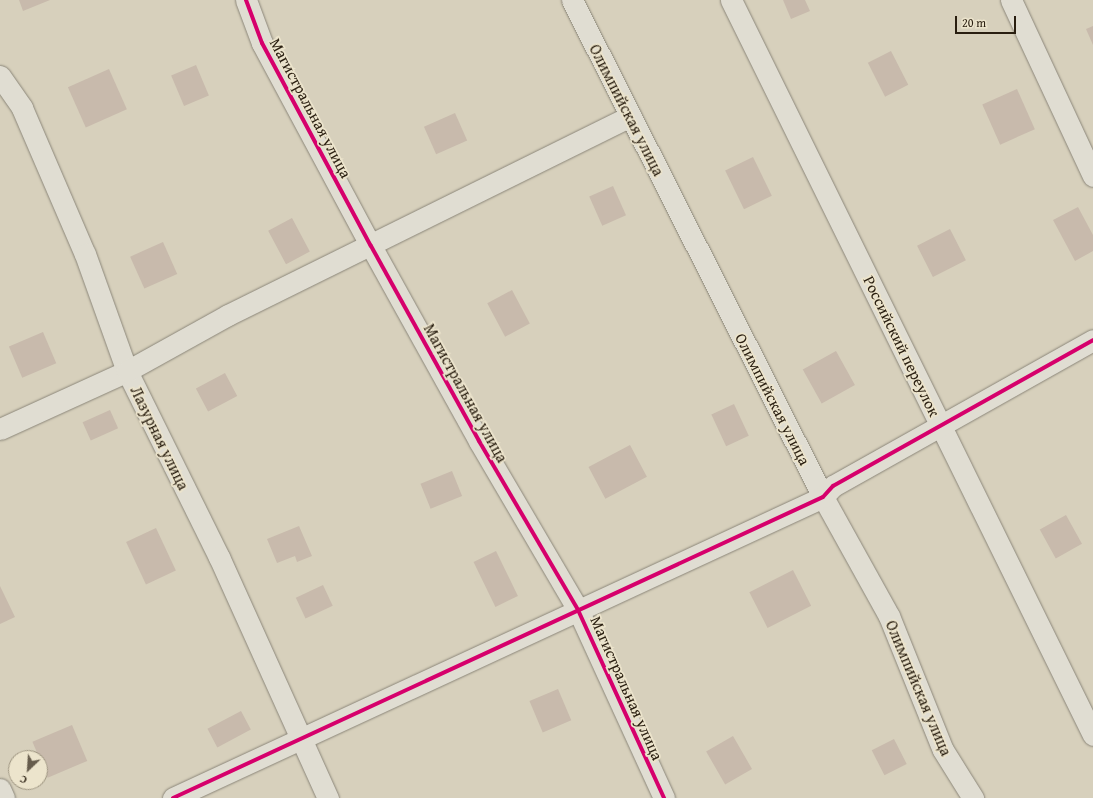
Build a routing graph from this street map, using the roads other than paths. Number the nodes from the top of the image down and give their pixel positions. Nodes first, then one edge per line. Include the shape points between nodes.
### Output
1 (246, 0) edge
2 (572, 0) edge
3 (731, 0) edge
4 (1012, 0) edge
5 (0, 76) edge
6 (630, 116) junction
7 (1093, 176) edge
8 (371, 246) junction
9 (1093, 340) edge
10 (126, 371) junction
11 (940, 425) junction
12 (0, 429) edge
13 (823, 498) junction
14 (578, 610) junction
15 (1093, 735) edge
16 (303, 740) junction
17 (0, 789) edge
18 (4, 798) edge
19 (173, 798) edge
20 (328, 798) edge
21 (664, 798) edge
22 (973, 798) edge

1 - 8 street, Магистральная улица via 262,43
2 - 6 street, Олимпийская улица
3 - 11 street, Российский переулок
4 - 7 street
5 - 10 street, Лазурная улица via 22,108 82,247
6 - 8 street via 494,181
6 - 13 street, Олимпийская улица
8 - 10 street via 228,315
8 - 14 street, Магистральная улица via 479,441
9 - 11 street
10 - 12 street
10 - 16 street, Лазурная улица via 219,557
11 - 13 street via 833,486
11 - 15 street, Российский переулок
13 - 14 street
13 - 22 street, Олимпийская улица via 890,616 943,750
14 - 16 street
14 - 21 street, Магистральная улица
16 - 19 street
16 - 20 street, Лазурная улица
17 - 18 street

